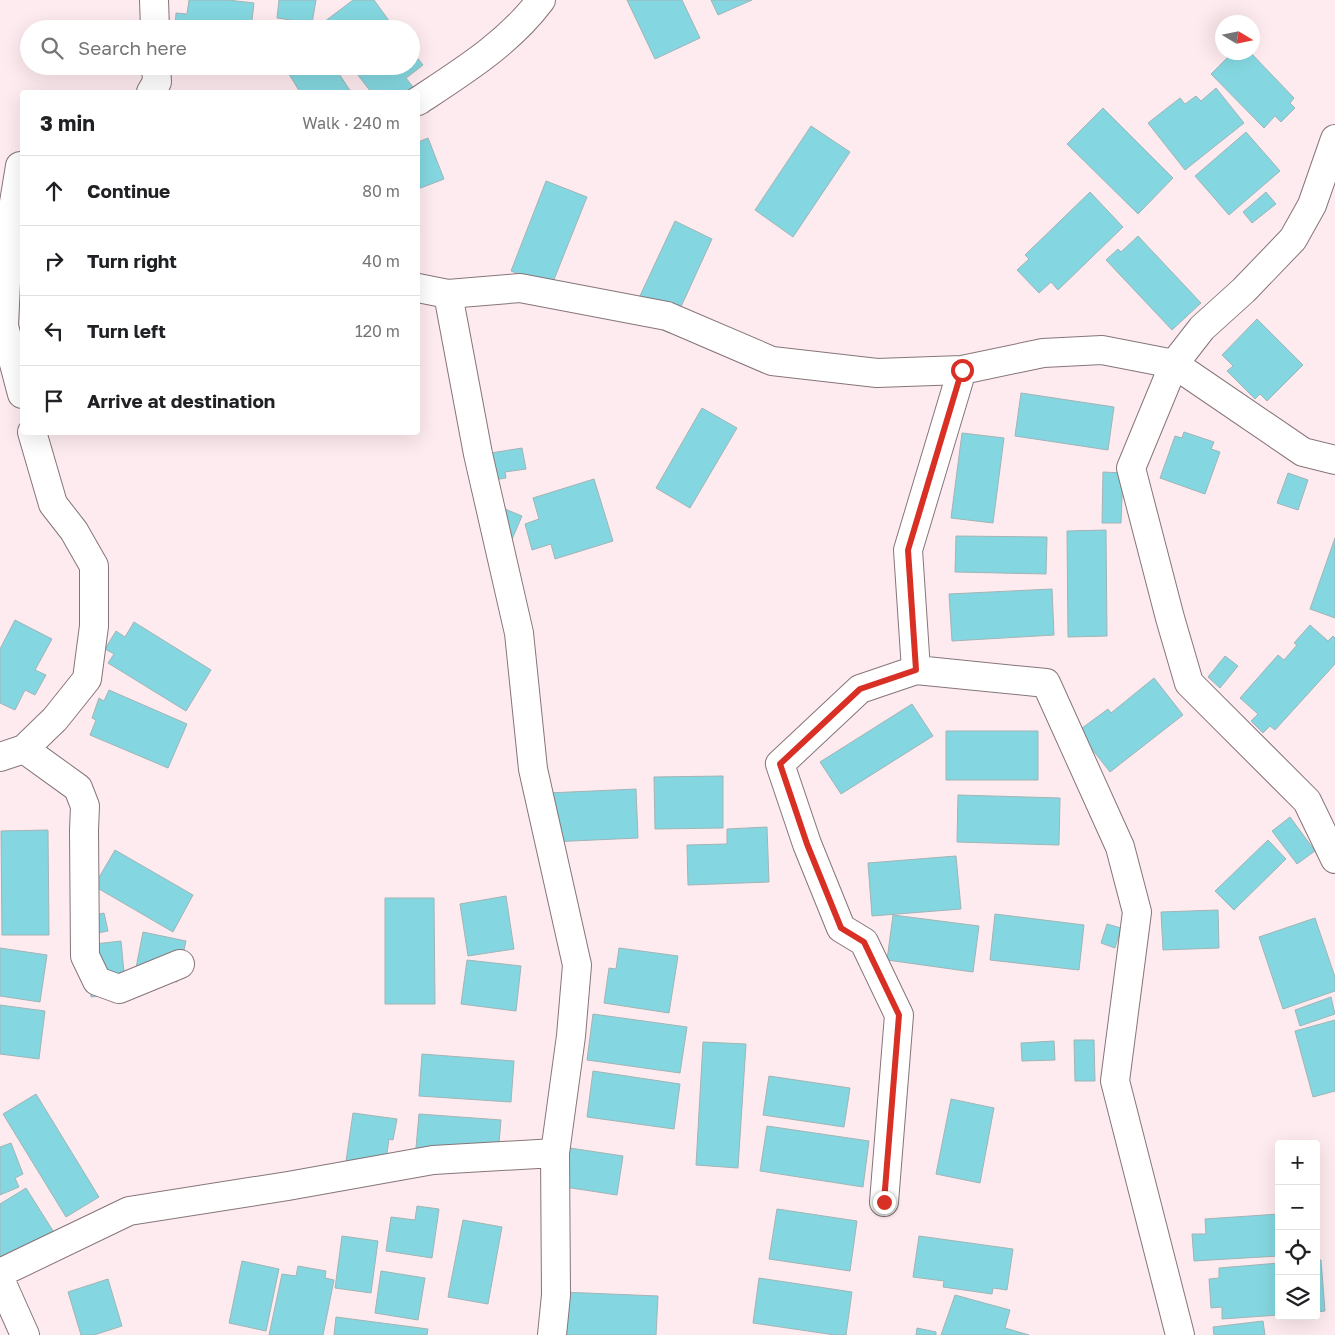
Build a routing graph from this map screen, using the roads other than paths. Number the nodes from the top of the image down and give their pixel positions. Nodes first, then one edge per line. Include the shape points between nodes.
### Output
1 (154, 0) edge
2 (541, 0) edge
3 (155, 20) edge
4 (157, 75) edge
5 (152, 90) edge
6 (420, 99) edge
7 (1335, 139) edge
8 (14, 165) edge
9 (420, 288) edge
10 (448, 294) junction
11 (1174, 364) junction
12 (962, 370) junction
13 (20, 386) edge
14 (33, 435) edge
15 (1335, 460) edge
16 (916, 670) junction
17 (12, 753) edge
18 (1335, 859) edge
19 (180, 964) dead end
20 (555, 1153) junction
21 (884, 1202) dead end
22 (0, 1273) edge
23 (0, 1278) edge
24 (25, 1335) edge
25 (552, 1335) edge
26 (1180, 1335) edge

1 - 3 street
2 - 6 street via 527,19 473,65
4 - 5 street
7 - 11 street via 1312,205 1293,239 1202,328
8 - 13 street via 4,326
9 - 10 street
10 - 12 street via 520,288 667,316 772,361 877,373
10 - 20 street via 478,454 519,633 533,769 577,965
11 - 12 street via 1102,350 1043,353
11 - 15 street via 1303,452
11 - 18 street via 1131,468 1189,682 1307,801
12 - 16 street via 908,550
14 - 17 street via 53,504 74,531 94,566 94,626 87,679 55,719
16 - 21 street via 860,689 780,764 807,844 841,928 864,942 899,1015
16 - 26 street via 1046,683 1120,847 1137,912 1115,1081
17 - 19 street via 78,788 86,806 85,956 97,981 119,989
20 - 22 street via 433,1160 129,1211
20 - 25 street via 556,1295
23 - 24 street

